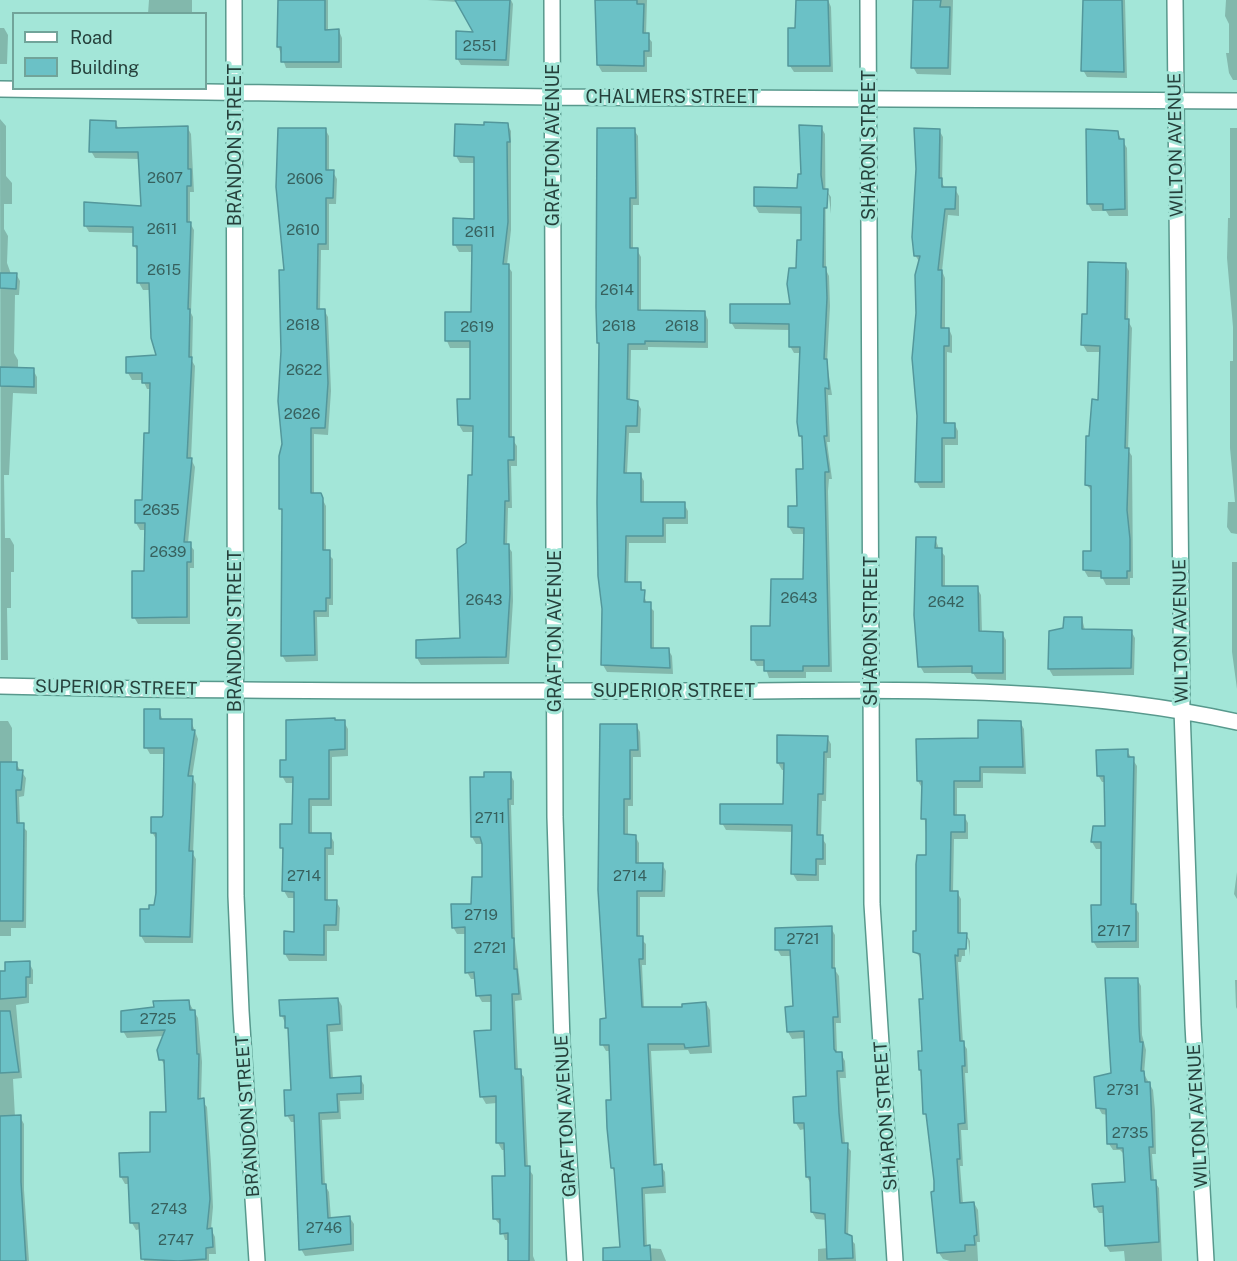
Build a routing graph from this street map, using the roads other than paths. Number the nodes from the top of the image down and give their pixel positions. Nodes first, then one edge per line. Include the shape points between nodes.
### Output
1 (234, 0) edge
2 (552, 0) edge
3 (868, 0) edge
4 (1175, 0) edge
5 (157, 90) edge
6 (235, 91) junction
7 (552, 97) junction
8 (868, 100) junction
9 (1175, 100) junction
10 (1237, 101) edge
11 (0, 686) edge
12 (234, 688) junction
13 (871, 690) junction
14 (556, 691) junction
15 (1182, 710) junction
16 (1237, 722) edge
17 (257, 1261) edge
18 (575, 1261) edge
19 (895, 1261) edge
20 (1206, 1261) edge

1 - 6 street, BRANDON STREET
2 - 7 street, GRAFTON AVENUE
3 - 8 street, SHARON STREET
4 - 9 street, WILTON AVENUE
5 - 6 street, CHALMERS STREET
6 - 7 street, CHALMERS STREET
6 - 12 street, BRANDON STREET
7 - 8 street, CHALMERS STREET
7 - 14 street, GRAFTON AVENUE
8 - 9 street, CHALMERS STREET
8 - 13 street, SHARON STREET
9 - 10 street, CHALMERS STREET
9 - 15 street, WILTON AVENUE
11 - 12 street, SUPERIOR STREET
12 - 14 street, SUPERIOR STREET
12 - 17 street, BRANDON STREET via 236,896
13 - 14 street, SUPERIOR STREET
13 - 15 street, SUPERIOR STREET via 1034,696
13 - 19 street, SHARON STREET via 872,904
14 - 18 street, GRAFTON AVENUE via 555,817 562,1042
15 - 16 street, SUPERIOR STREET
15 - 20 street, WILTON AVENUE

